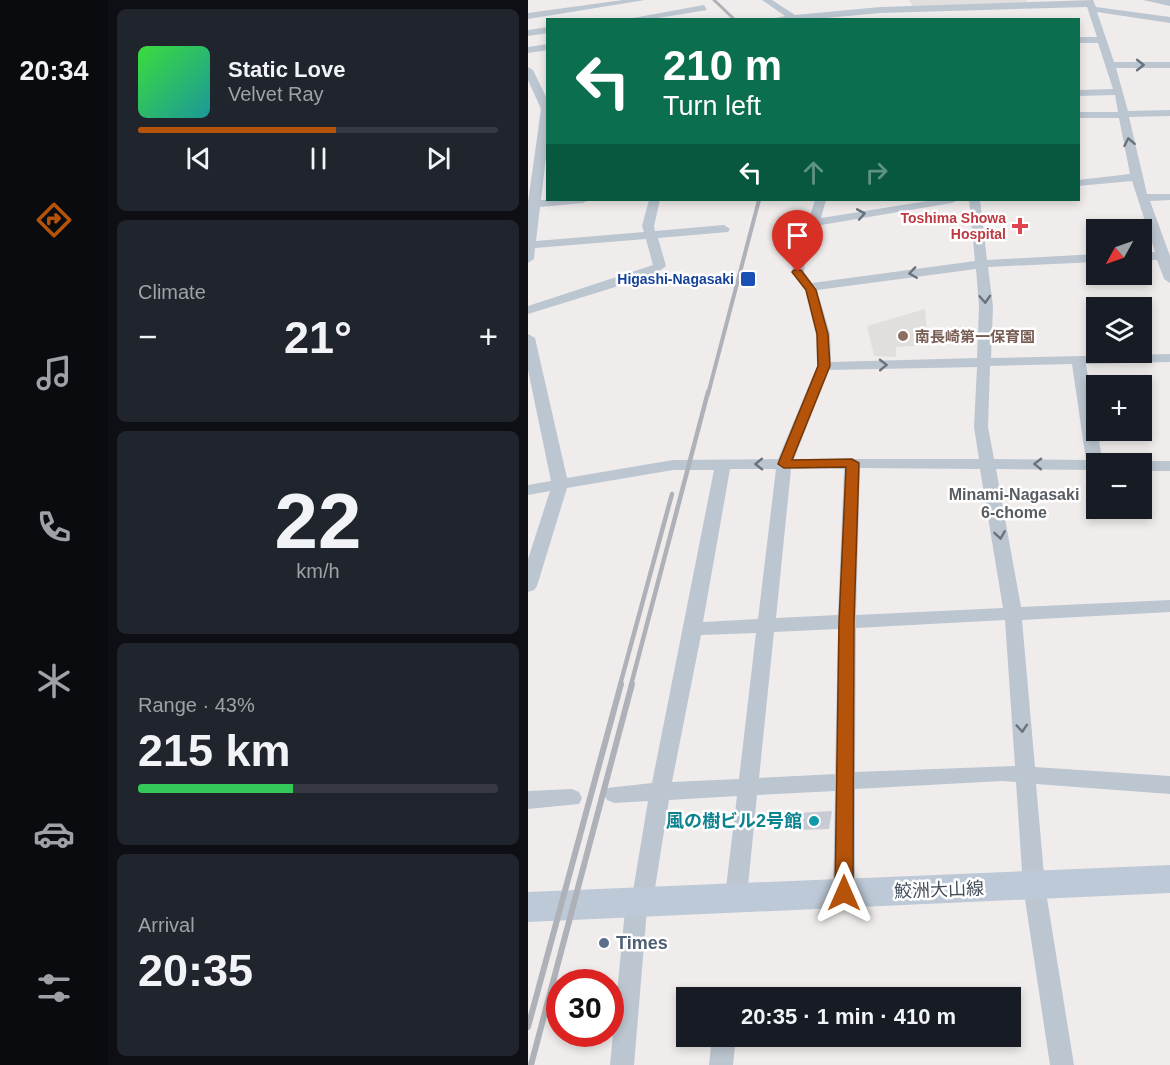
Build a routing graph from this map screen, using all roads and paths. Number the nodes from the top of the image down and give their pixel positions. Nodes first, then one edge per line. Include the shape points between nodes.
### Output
1 (641, 0) edge
2 (647, 0) edge
3 (678, 0) edge
4 (766, 0) edge
5 (868, 0) edge
6 (1149, 0) edge
7 (1032, 2) edge
8 (825, 3) dead end
9 (1170, 3) edge
10 (1090, 4) edge
11 (990, 6) junction
12 (704, 8) dead end
13 (688, 10) junction
14 (880, 10) junction
15 (835, 13) junction
16 (528, 16) edge
17 (1144, 16) junction
18 (664, 17) edge
19 (695, 18) edge
20 (792, 18) edge
21 (800, 18) edge
22 (889, 18) edge
23 (997, 18) edge
24 (1170, 20) edge
25 (546, 30) edge
26 (528, 33) edge
27 (1080, 40) edge
28 (1101, 40) junction
29 (546, 47) edge
30 (528, 50) edge
31 (1110, 65) junction
32 (1170, 65) edge
33 (532, 76) edge
34 (1119, 92) junction
35 (1080, 93) edge
36 (543, 109) edge
37 (1170, 113) edge
38 (1124, 114) junction
39 (1080, 115) edge
40 (545, 134) edge
41 (538, 158) edge
42 (1136, 177) junction
43 (1080, 183) edge
44 (1170, 197) edge
45 (1144, 198) junction
46 (573, 201) edge
47 (654, 201) edge
48 (820, 201) edge
49 (938, 201) edge
50 (975, 201) edge
51 (894, 204) edge
52 (531, 205) edge
53 (809, 224) junction
54 (724, 229) dead end
55 (651, 236) junction
56 (530, 245) junction
57 (1166, 253) edge
58 (1086, 259) edge
59 (528, 260) edge
60 (982, 264) junction
61 (1170, 279) edge
62 (809, 287) junction
63 (528, 310) edge
64 (528, 338) edge
65 (1170, 358) edge
66 (1078, 360) junction
67 (984, 363) junction
68 (824, 366) junction
69 (1094, 453) edge
70 (852, 463) junction
71 (988, 463) junction
72 (784, 464) junction
73 (723, 465) junction
74 (1086, 465) edge
75 (1152, 466) edge
76 (1170, 466) edge
77 (560, 484) junction
78 (528, 490) edge
79 (528, 586) edge
80 (1170, 606) edge
81 (1013, 614) junction
82 (847, 622) junction
83 (767, 626) junction
84 (692, 629) junction
85 (1025, 773) junction
86 (844, 783) junction
87 (1170, 785) edge
88 (748, 789) junction
89 (660, 793) junction
90 (614, 794) dead end
91 (572, 798) dead end
92 (528, 800) edge
93 (1170, 879) edge
94 (1034, 886) junction
95 (844, 893) junction
96 (736, 896) junction
97 (641, 900) junction
98 (528, 907) edge
99 (723, 1047) edge
100 (622, 1065) edge
101 (721, 1065) edge
102 (1062, 1065) edge

1 - 16 street
2 - 18 street
3 - 13 street
4 - 20 street
5 - 14 street
6 - 9 street
6 - 17 street
7 - 10 street
7 - 11 street
8 - 15 street
10 - 17 street
10 - 28 street
11 - 14 street
11 - 23 street
12 - 13 street
13 - 18 street
13 - 19 street
14 - 15 street
14 - 22 street
15 - 21 street
17 - 24 street
25 - 26 street
27 - 28 street
28 - 31 street
29 - 30 street
31 -> 32 street
31 - 34 street
33 - 36 street
34 - 35 street
34 - 38 street
36 - 40 street
37 - 38 street
38 - 39 street
42 -> 38 street
40 - 41 street
41 - 52 street
42 - 43 street
42 - 45 street
44 - 45 street
45 - 57 street
46 - 52 street
47 - 55 street via 649,218
48 - 53 street
49 - 51 street
50 - 60 street
53 -> 51 street
52 - 56 street
53 - 62 street via 798,272
54 - 55 street
55 - 56 street
55 - 63 street via 660,263 657,269
56 - 59 street
57 - 61 street
58 - 60 street
60 -> 62 street
60 -> 67 street via 986,306
62 - 68 street via 823,334
64 - 77 street
65 - 66 street
66 - 67 street
66 - 69 street
68 -> 67 street
67 - 71 street via 981,427
68 - 72 street
70 - 71 street
70 - 72 street
70 - 82 street
74 -> 71 street
71 -> 81 street
72 -> 73 street
72 - 83 street
73 - 77 street via 673,465
73 - 84 street
75 - 76 street
77 - 78 street
77 - 79 street
80 - 81 street
81 - 82 street
81 -> 85 street
82 - 83 street
82 - 86 street
83 - 84 street
83 - 88 street
84 - 89 street
85 - 86 street
85 - 87 street
85 - 94 street
86 - 88 street
86 - 95 street
88 - 89 street
88 - 96 street
89 - 90 street
89 - 97 street
91 - 92 street
93 - 94 main road, 鮫洲大山線
94 - 95 main road, 鮫洲大山線
94 - 102 street
95 - 96 main road, 鮫洲大山線
96 - 97 main road, 鮫洲大山線
97 - 98 main road, 鮫洲大山線
97 - 100 street
99 - 101 street

